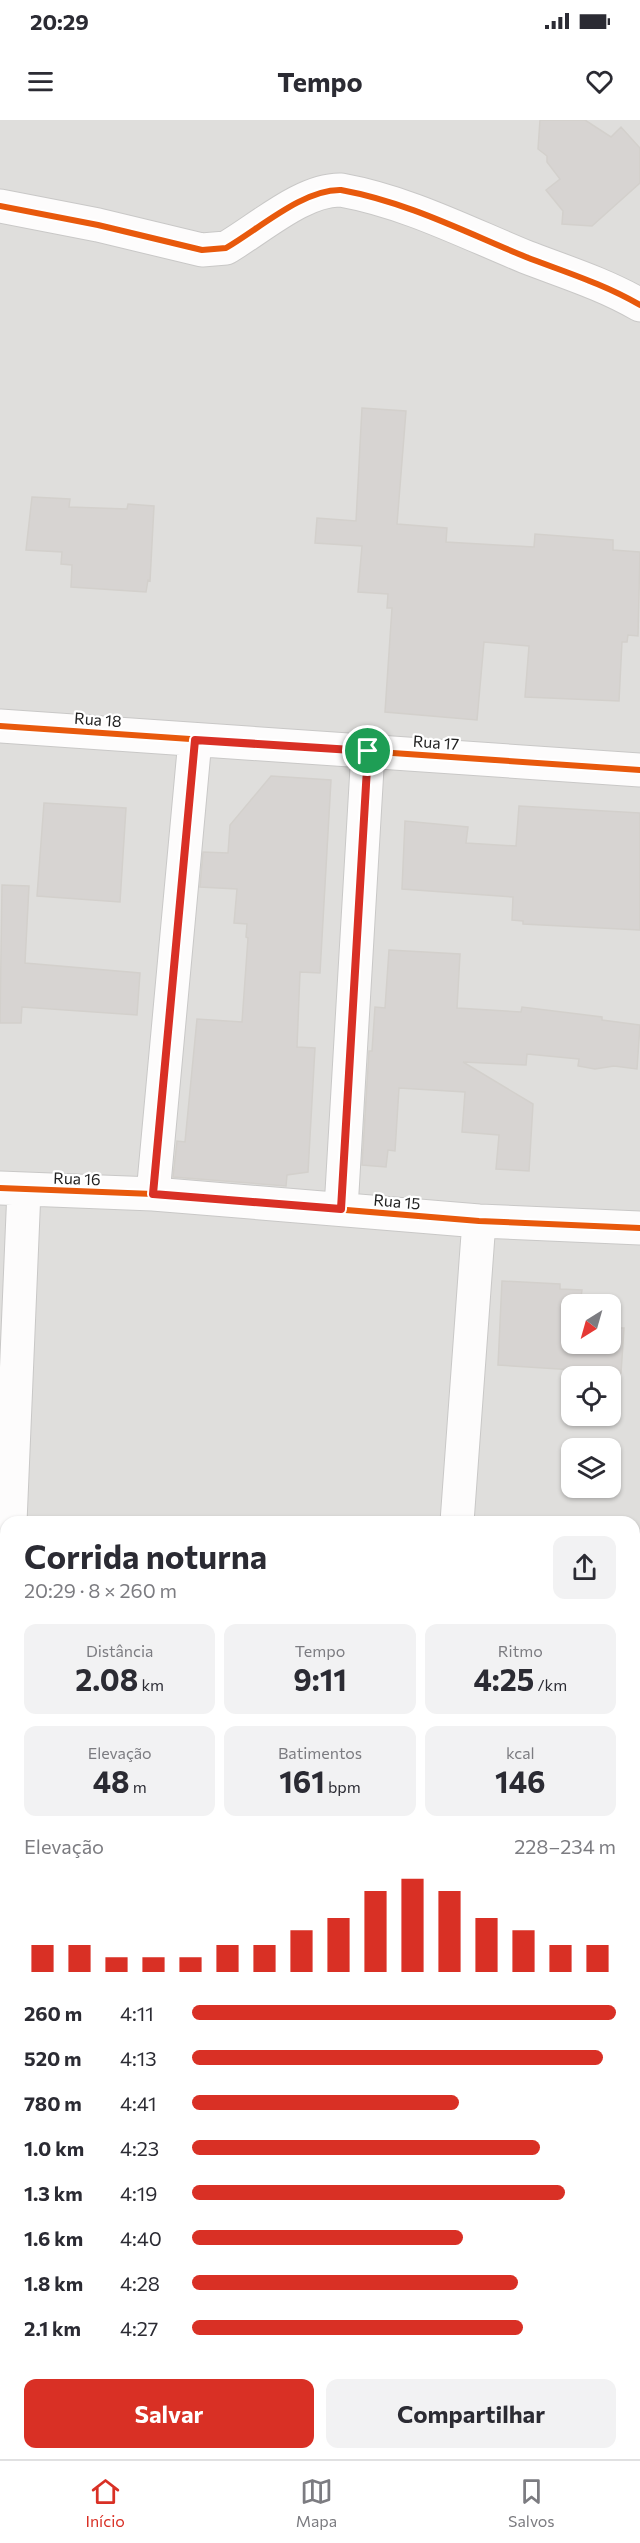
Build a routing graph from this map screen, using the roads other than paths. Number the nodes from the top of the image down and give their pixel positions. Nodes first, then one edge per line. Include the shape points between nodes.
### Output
1 (0, 206) edge
2 (640, 305) edge
3 (0, 726) edge
4 (195, 740) junction
5 (368, 751) junction
6 (640, 770) edge
7 (12, 1189) edge
8 (153, 1194) junction
9 (341, 1209) junction
10 (479, 1221) junction
11 (640, 1228) edge
12 (10, 1516) edge
13 (457, 1516) edge

1 - 2 street via 215,250 226,248 315,195 341,190 426,213 598,283
3 - 4 street, Rua 18
4 - 5 street, Rua 17
4 - 8 street
5 - 6 street, Rua 17
5 - 9 street
7 - 8 street, Rua 16
7 - 12 street
8 - 9 street, Rua 15
9 - 10 street, Rua 15
10 - 11 street, Rua 15
10 - 13 street

